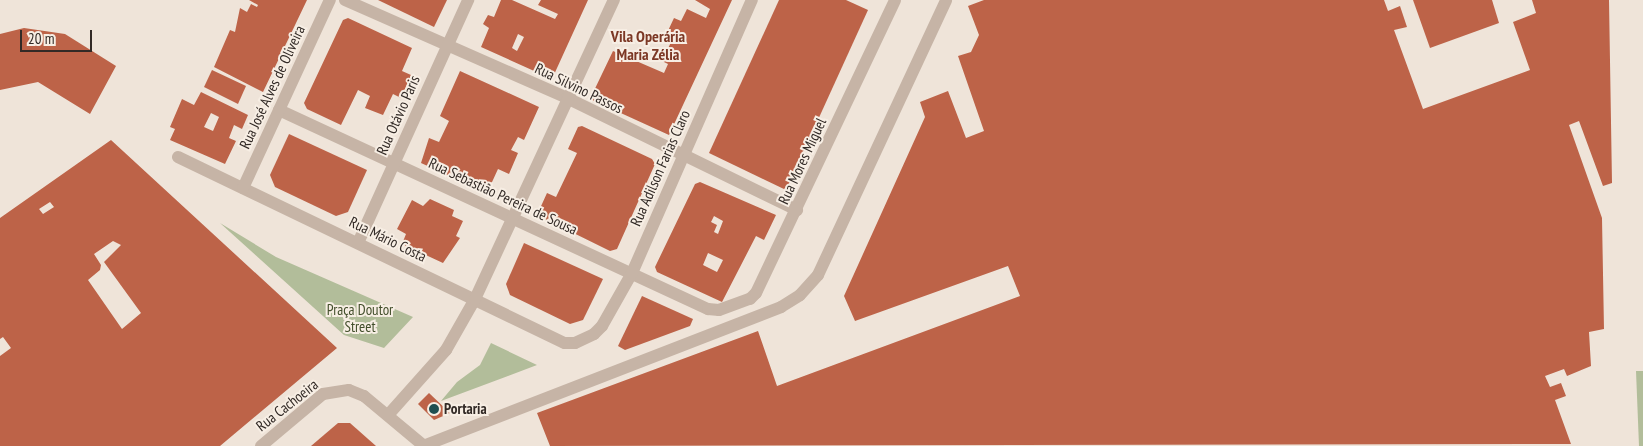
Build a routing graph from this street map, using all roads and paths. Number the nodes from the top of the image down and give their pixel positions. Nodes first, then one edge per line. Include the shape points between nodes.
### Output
1 (330, 0) edge
2 (345, 0) edge
3 (468, 0) edge
4 (614, 0) edge
5 (752, 0) edge
6 (894, 0) edge
7 (946, 0) edge
8 (447, 45) junction
9 (567, 98) junction
10 (279, 110) junction
11 (178, 157) dead end
12 (682, 157) junction
13 (394, 164) junction
14 (244, 188) junction
15 (797, 210) junction
16 (512, 219) junction
17 (358, 243) junction
18 (632, 274) junction
19 (475, 300) junction
20 (714, 310) joint
21 (585, 340) joint
22 (389, 414) junction
23 (261, 446) edge
24 (423, 446) edge

1 - 10 street, Rua José Alves de Oliveira
2 - 8 street, Rua Silvino Passos
3 - 8 street, Rua Otávio Paris
4 - 9 street
5 - 12 street, Rua Adilson Farias Claro
6 - 15 street, Rua Mores Miguel
7 - 24 street via 818,275 800,295 781,307
8 - 9 street, Rua Silvino Passos
8 - 13 street, Rua Otávio Paris
9 - 12 street, Rua Silvino Passos
9 - 16 street
10 - 13 street, Rua Sebastião Pereira de Sousa
10 - 14 street, Rua José Alves de Oliveira
11 - 14 street, Rua Mário Costa
12 - 15 street, Rua Silvino Passos
12 - 18 street, Rua Adilson Farias Claro
13 - 16 street, Rua Sebastião Pereira de Sousa
13 - 17 street, Rua Otávio Paris
14 - 17 street, Rua Mário Costa
15 - 20 street, Rua Mores Miguel via 753,296
16 - 18 street, Rua Sebastião Pereira de Sousa
16 - 19 street
17 - 19 street, Rua Mário Costa
18 - 20 street, Rua Sebastião Pereira de Sousa
18 - 21 street, Rua Adilson Farias Claro via 602,326
19 - 21 street, Rua Mário Costa via 565,343
19 - 22 street via 446,350
22 - 23 street, Rua Cachoeira via 364,396 349,390 334,390 312,402
22 - 24 street

